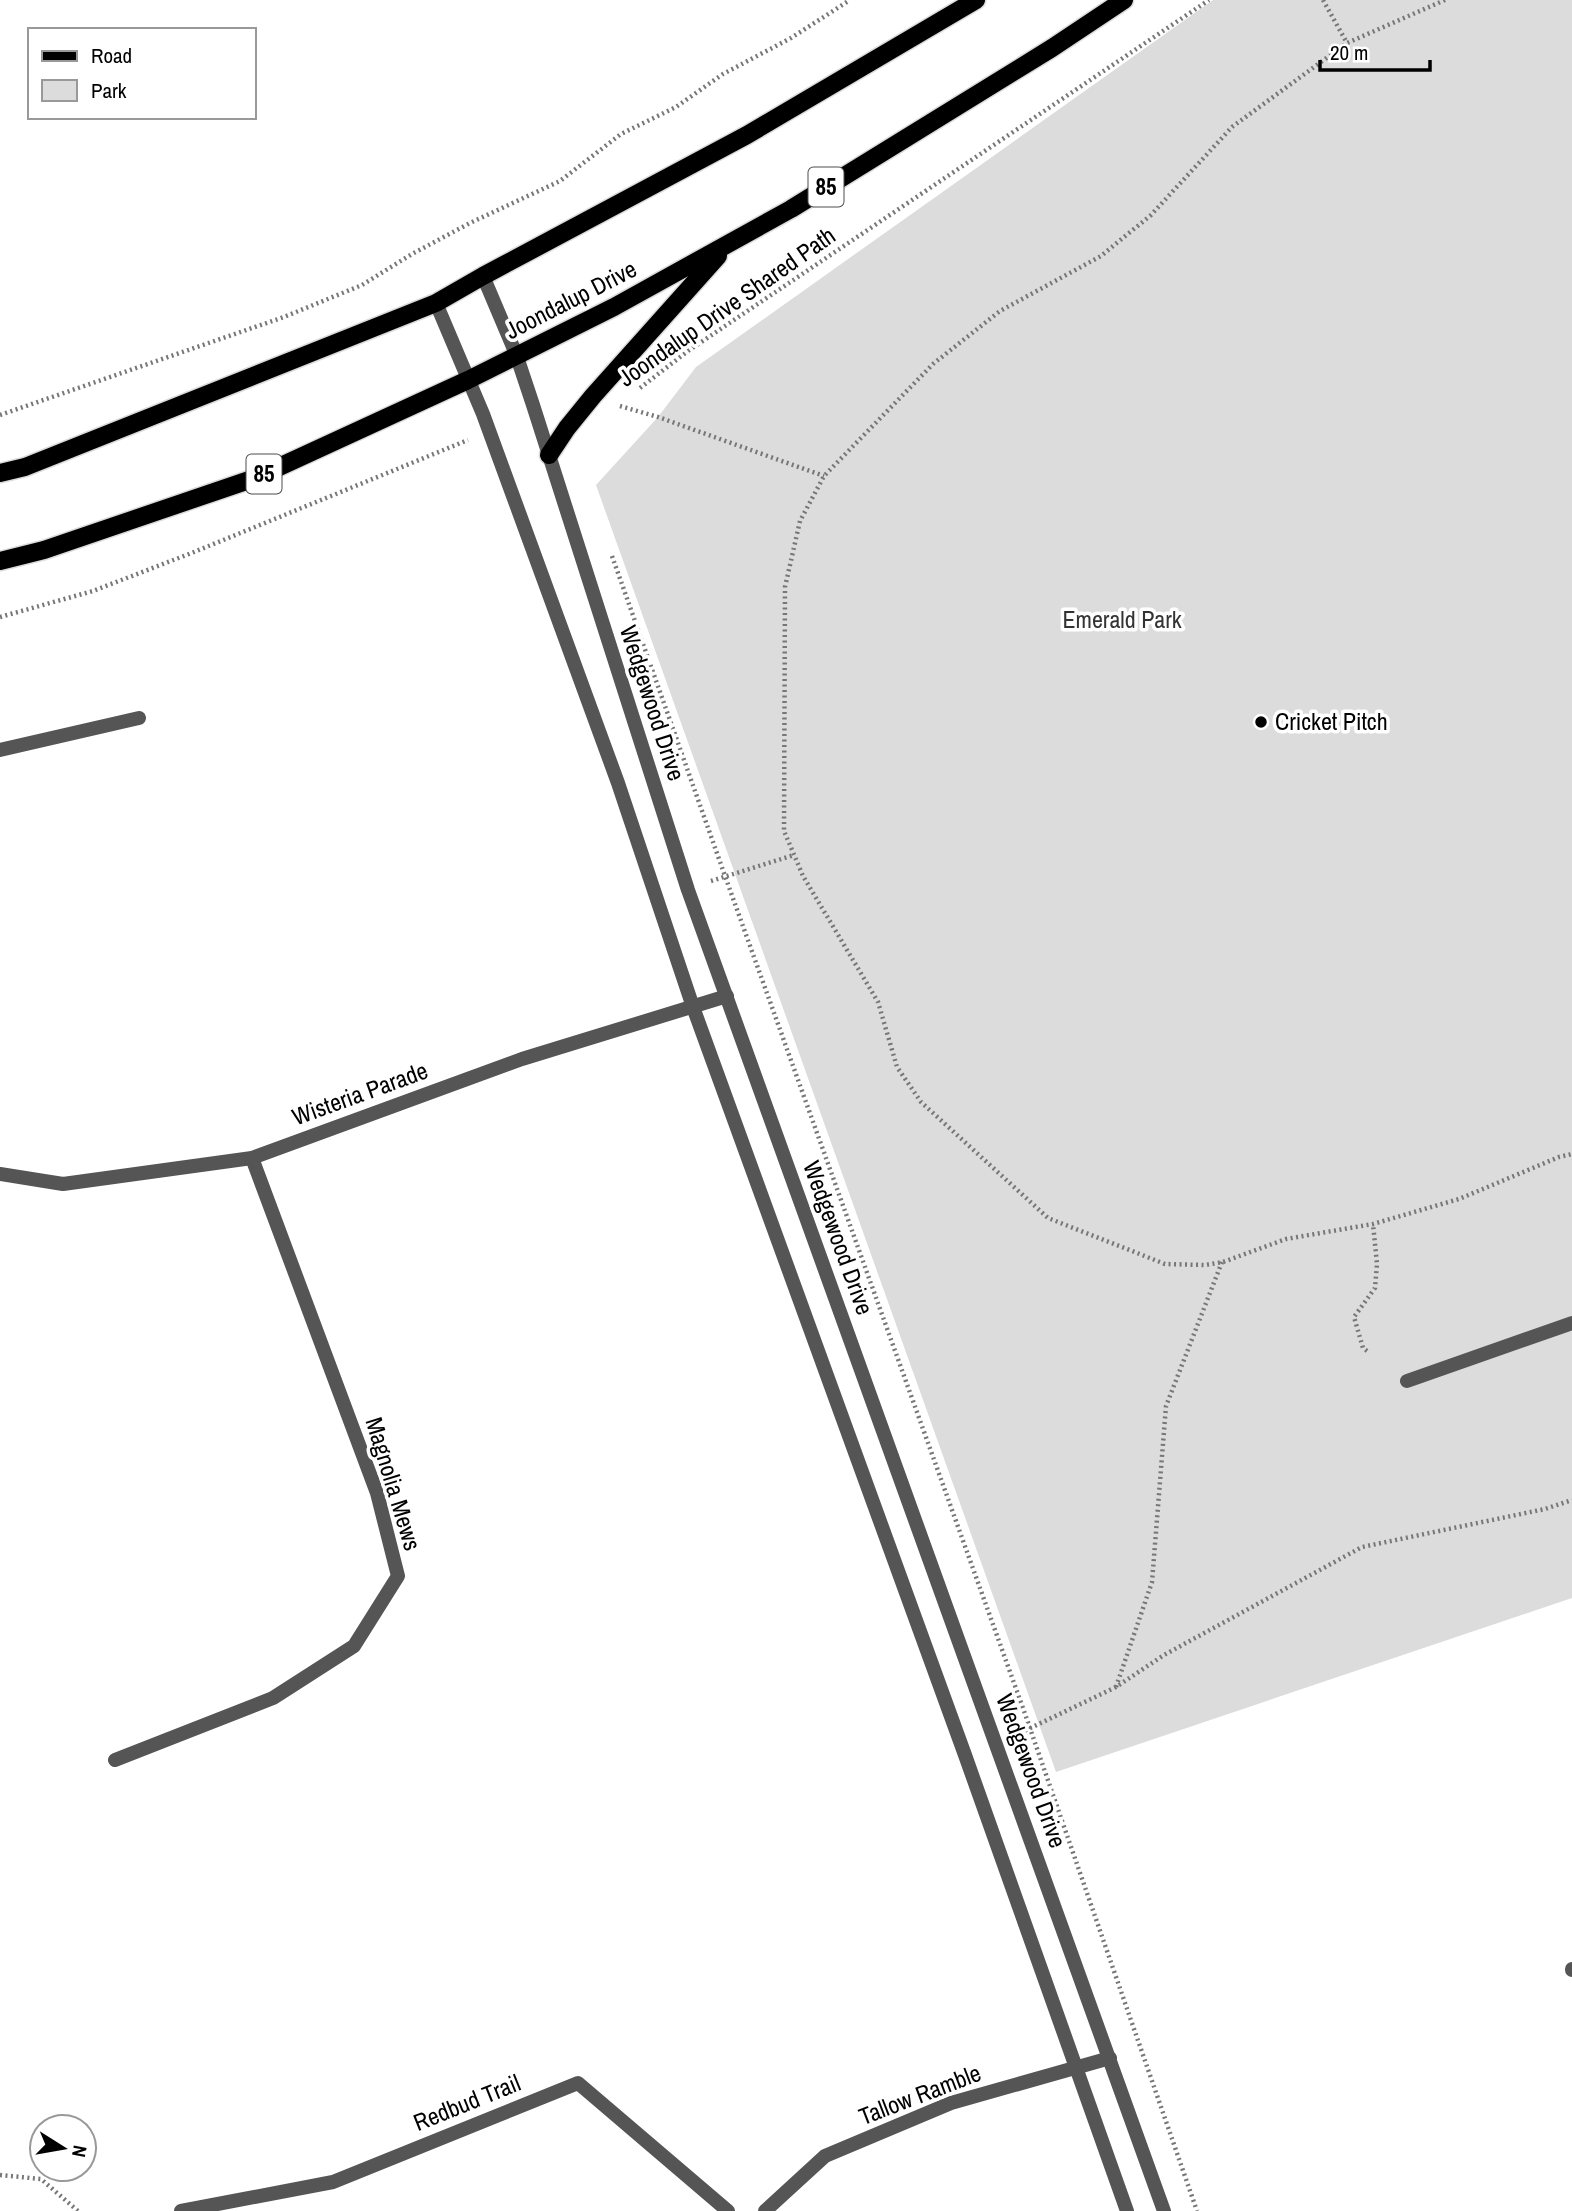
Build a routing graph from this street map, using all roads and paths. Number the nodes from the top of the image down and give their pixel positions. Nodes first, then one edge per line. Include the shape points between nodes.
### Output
1 (850, 0) edge
2 (950, 0) edge
3 (976, 0) edge
4 (1124, 0) edge
5 (1209, 0) edge
6 (1323, 0) edge
7 (1445, 0) edge
8 (923, 31) junction
9 (1348, 43) junction
10 (727, 245) junction
11 (483, 276) junction
12 (436, 303) junction
13 (516, 354) junction
14 (468, 380) junction
15 (638, 390) dead end
16 (628, 398) dead end
17 (0, 415) edge
18 (489, 429) junction
19 (549, 455) junction
20 (0, 473) edge
21 (824, 476) junction
22 (608, 547) dead end
23 (0, 561) edge
24 (0, 617) edge
25 (139, 718) dead end
26 (0, 750) edge
27 (794, 855) junction
28 (724, 876) junction
29 (688, 890) junction
30 (727, 996) junction
31 (693, 1007) junction
32 (1572, 1154) edge
33 (252, 1158) junction
34 (0, 1174) edge
35 (1373, 1224) junction
36 (1223, 1262) junction
37 (1572, 1323) edge
38 (1367, 1351) dead end
39 (1408, 1381) dead end
40 (1572, 1500) edge
41 (1116, 1687) junction
42 (1031, 1728) junction
43 (997, 1744) junction
44 (115, 1760) dead end
45 (1110, 2058) junction
46 (1075, 2067) junction
47 (0, 2175) edge
48 (78, 2211) edge
49 (181, 2211) edge
50 (728, 2211) edge
51 (765, 2211) edge
52 (1127, 2211) edge
53 (1164, 2211) edge
54 (1198, 2211) edge

1 - 17 path via 676,107 621,134 560,181 470,223 362,285 284,317
2 - 8 main road
3 - 8 main road
4 - 10 main road, Joondalup Drive / 85
5 - 15 path, Joondalup Drive Shared Path via 688,351
6 - 9 path
7 - 9 path
8 - 11 main road via 747,135
9 - 21 path via 1232,127 1151,215 1101,257 1000,311 933,365
10 - 13 main road, Joondalup Drive / 85
10 - 19 main road via 593,396
11 - 12 main road
11 - 13 street, Wedgewood Drive
12 - 14 street
12 - 20 main road
13 - 14 main road, Joondalup Drive / 85
13 - 19 street, Wedgewood Drive
14 - 18 street
14 - 23 main road, Joondalup Drive / 85 via 255,478
16 - 21 path, Joondalup Drive Shared Path via 618,405
18 - 24 path via 93,591
18 - 31 street via 618,783
19 - 29 street, Wedgewood Drive
21 - 27 path via 800,521 785,587 784,831
22 - 28 path
25 - 26 street
27 - 28 path
27 - 36 path via 878,1002 897,1067 921,1102 1048,1218 1165,1264
28 - 29 path
28 - 42 path
29 - 30 street, Wedgewood Drive
30 - 31 street, Wisteria Parade
30 - 43 street, Wedgewood Drive
31 - 33 street, Wisteria Parade via 522,1059
31 - 46 street
32 - 35 path via 1459,1199
33 - 34 street, Wisteria Parade via 63,1184
33 - 44 street, Magnolia Mews via 377,1493 398,1576 354,1646 308,1676 273,1698
35 - 36 path via 1286,1239
35 - 38 path via 1375,1287 1354,1317
36 - 41 path via 1166,1405 1152,1582
37 - 39 street
40 - 41 path via 1362,1547 1164,1655
41 - 42 path
42 - 43 path
42 - 54 path
43 - 45 street, Wedgewood Drive
45 - 46 street, Tallow Ramble
45 - 53 street, Wedgewood Drive
46 - 51 street, Tallow Ramble via 951,2103 825,2156
46 - 52 street
47 - 48 path via 41,2179
49 - 50 street, Redbud Trail via 333,2182 578,2082

